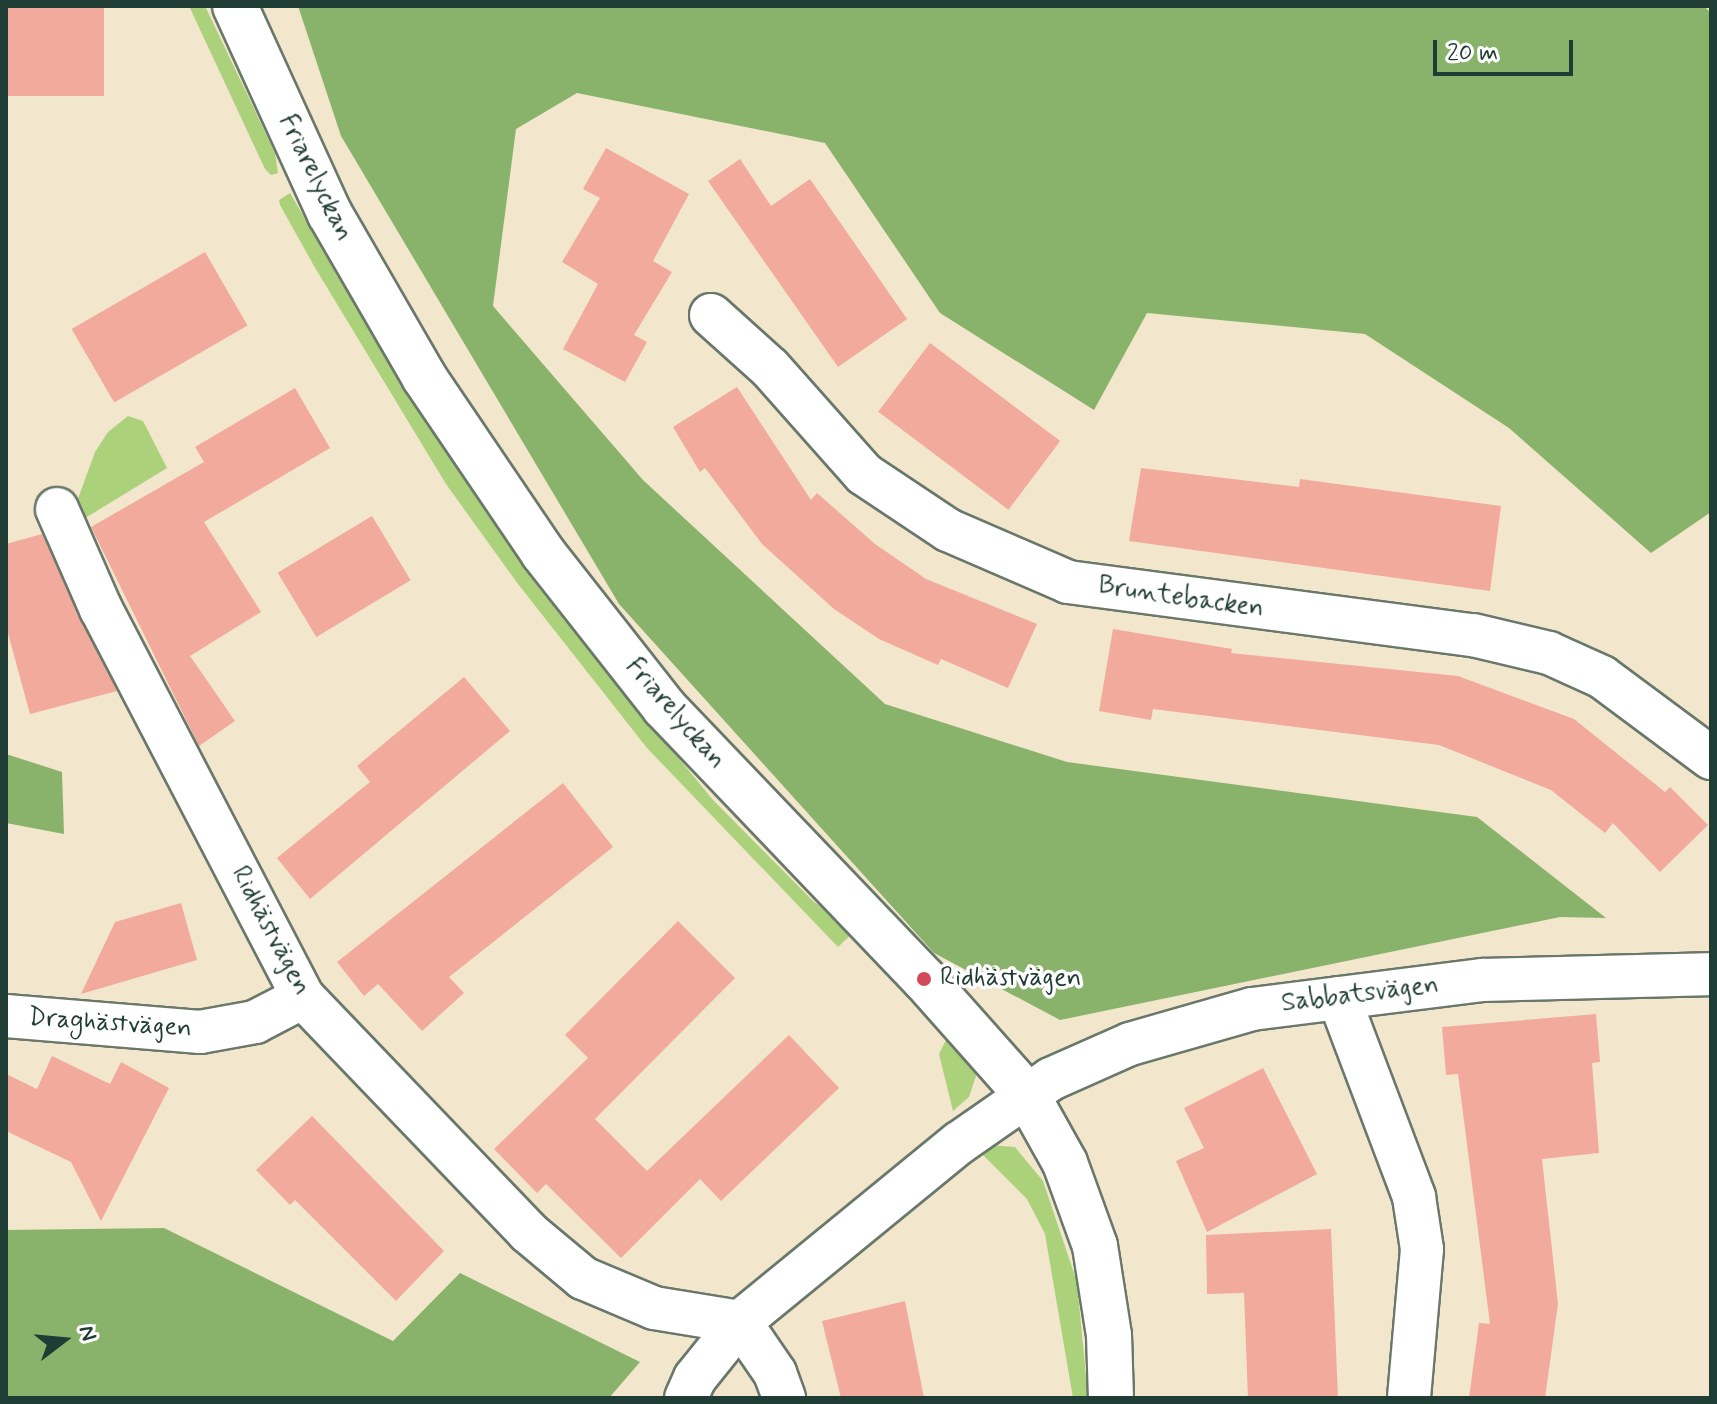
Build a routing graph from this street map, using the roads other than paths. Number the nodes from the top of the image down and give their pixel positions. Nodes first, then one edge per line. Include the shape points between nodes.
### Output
1 (235, 6) edge
2 (711, 315) dead end
3 (57, 509) dead end
4 (1711, 758) edge
5 (1711, 974) edge
6 (303, 997) junction
7 (1339, 998) junction
8 (6, 1016) edge
9 (1027, 1095) junction
10 (740, 1322) junction
11 (686, 1398) edge
12 (784, 1398) edge
13 (1111, 1398) edge
14 (1409, 1398) edge

1 - 9 street, Friarelyckan via 330,214 424,377 543,553 664,707 924,979
2 - 4 street, Bruntebacken via 770,368 864,474 948,530 1068,582 1473,635 1549,653 1602,677
3 - 6 street, Ridhästvägen via 101,609
5 - 7 street, Sabbatsvägen via 1483,980
6 - 8 street, Draghästvägen via 255,1022 200,1032
6 - 10 street, Ridhästvägen via 450,1155 583,1278 654,1308
7 - 9 street, Sabbatsvägen via 1252,1009 1130,1044 1082,1063
7 - 14 street via 1414,1197 1422,1249
9 - 10 street via 959,1143
9 - 13 street, Friarelyckan via 1065,1163 1095,1246 1109,1335
10 - 11 street via 695,1378
10 - 12 street via 775,1373

